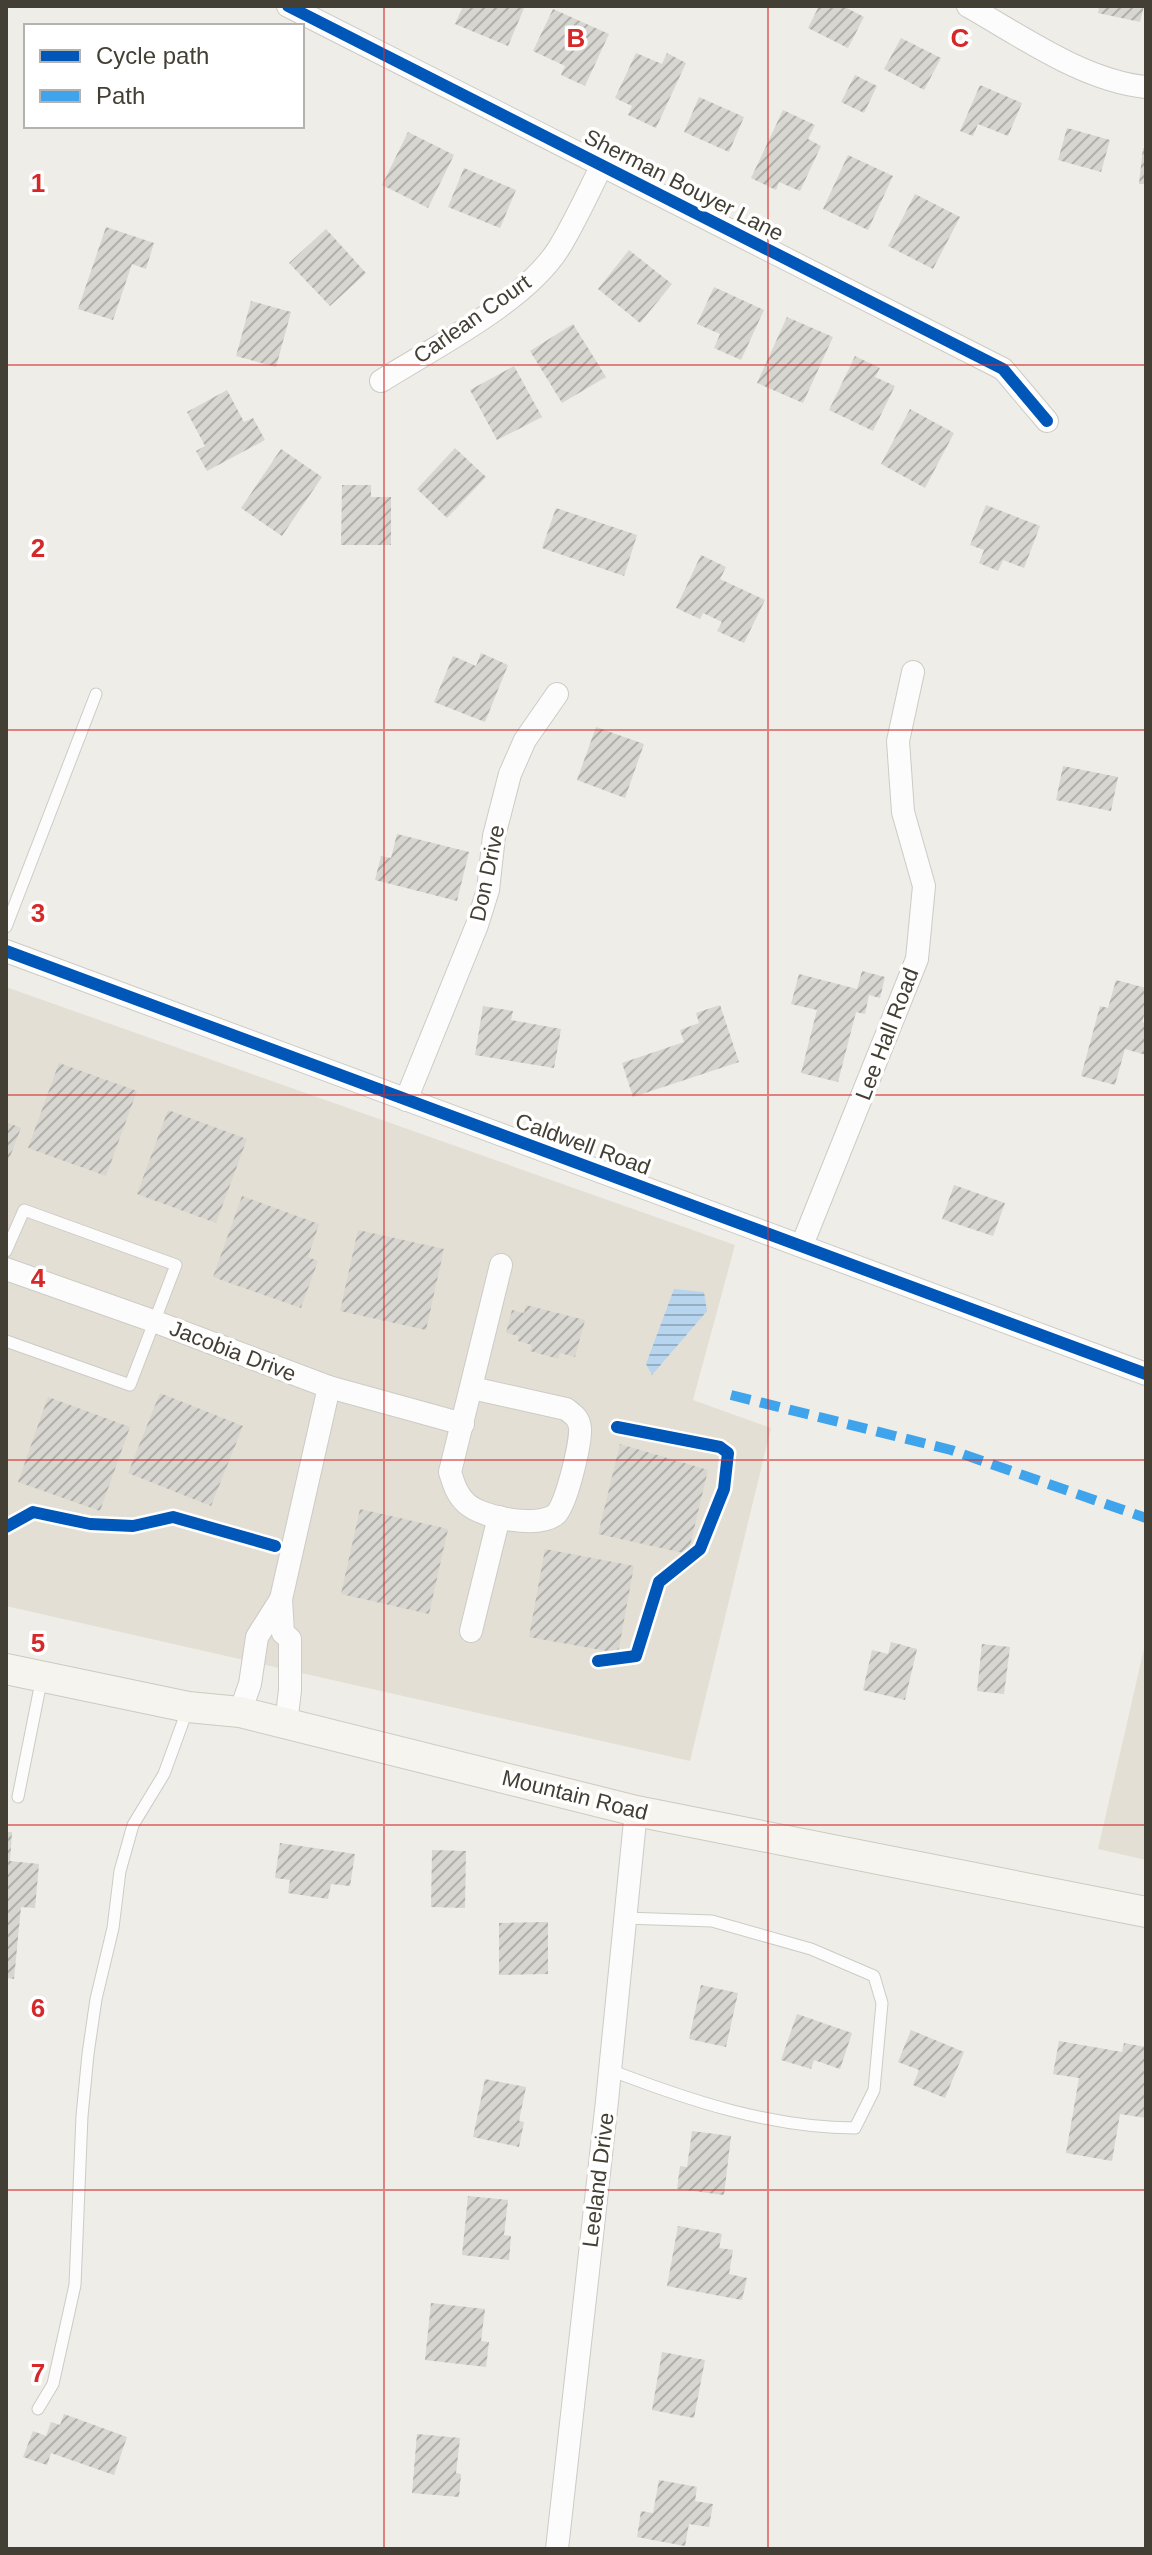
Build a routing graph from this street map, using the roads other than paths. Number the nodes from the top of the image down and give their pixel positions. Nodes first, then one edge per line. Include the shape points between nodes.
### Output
1 (288, 6) edge
2 (968, 6) edge
3 (1146, 87) edge
4 (602, 165) junction
5 (381, 381) dead end
6 (1047, 421) dead end
7 (913, 672) dead end
8 (96, 694) dead end
9 (557, 694) dead end
10 (6, 927) edge
11 (6, 951) edge
12 (406, 1100) junction
13 (802, 1245) junction
14 (6, 1251) edge
15 (501, 1265) dead end
16 (6, 1269) edge
17 (156, 1322) junction
18 (6, 1341) edge
19 (1146, 1374) edge
20 (329, 1387) junction
21 (472, 1388) junction
22 (463, 1424) junction
23 (499, 1517) junction
24 (281, 1599) junction
25 (471, 1631) dead end
26 (6, 1669) edge
27 (42, 1676) junction
28 (188, 1707) junction
29 (240, 1712) junction
30 (286, 1724) junction
31 (18, 1797) dead end
32 (636, 1811) junction
33 (1146, 1912) edge
34 (625, 1918) junction
35 (610, 2070) junction
36 (38, 2409) dead end
37 (557, 2549) edge

1 - 4 street, Sherman Bouyer Lane
2 - 3 street via 1094,75
4 - 5 street, Carlean Court via 558,250 527,285
4 - 6 street, Sherman Bouyer Lane via 1003,369
7 - 13 street, Lee Hall Road via 898,741 903,812 924,886 917,959
8 - 10 lane
9 - 12 street, Don Drive via 525,740 510,774 477,925
11 - 12 street, Caldwell Road
12 - 13 street, Caldwell Road
13 - 19 street, Caldwell Road
14 - 17 lane via 24,1210 176,1265
15 - 21 street
16 - 17 street, Jacobia Drive
17 - 18 lane via 130,1385
17 - 20 street, Jacobia Drive
20 - 22 street, Jacobia Drive
20 - 24 street
21 - 22 street
21 - 23 street via 566,1409 577,1418 580,1431 558,1514 527,1522
22 - 23 street via 450,1472 456,1493 469,1506
23 - 25 street
24 - 29 street via 257,1637
24 - 30 street via 283,1633 290,1639
26 - 27 main road, Mountain Road
27 - 28 main road, Mountain Road
27 - 31 lane
28 - 29 main road, Mountain Road
28 - 36 lane via 164,1774 133,1825 120,1871 88,2054 75,2285 53,2384
29 - 30 main road, Mountain Road
30 - 32 main road, Mountain Road
32 - 33 main road, Mountain Road
32 - 34 street, Leeland Drive
34 - 35 street, Leeland Drive
34 - 35 lane via 712,1921 811,1949 874,1976 882,2003 874,2090 855,2128 825,2128 676,2095
35 - 37 street, Leeland Drive

